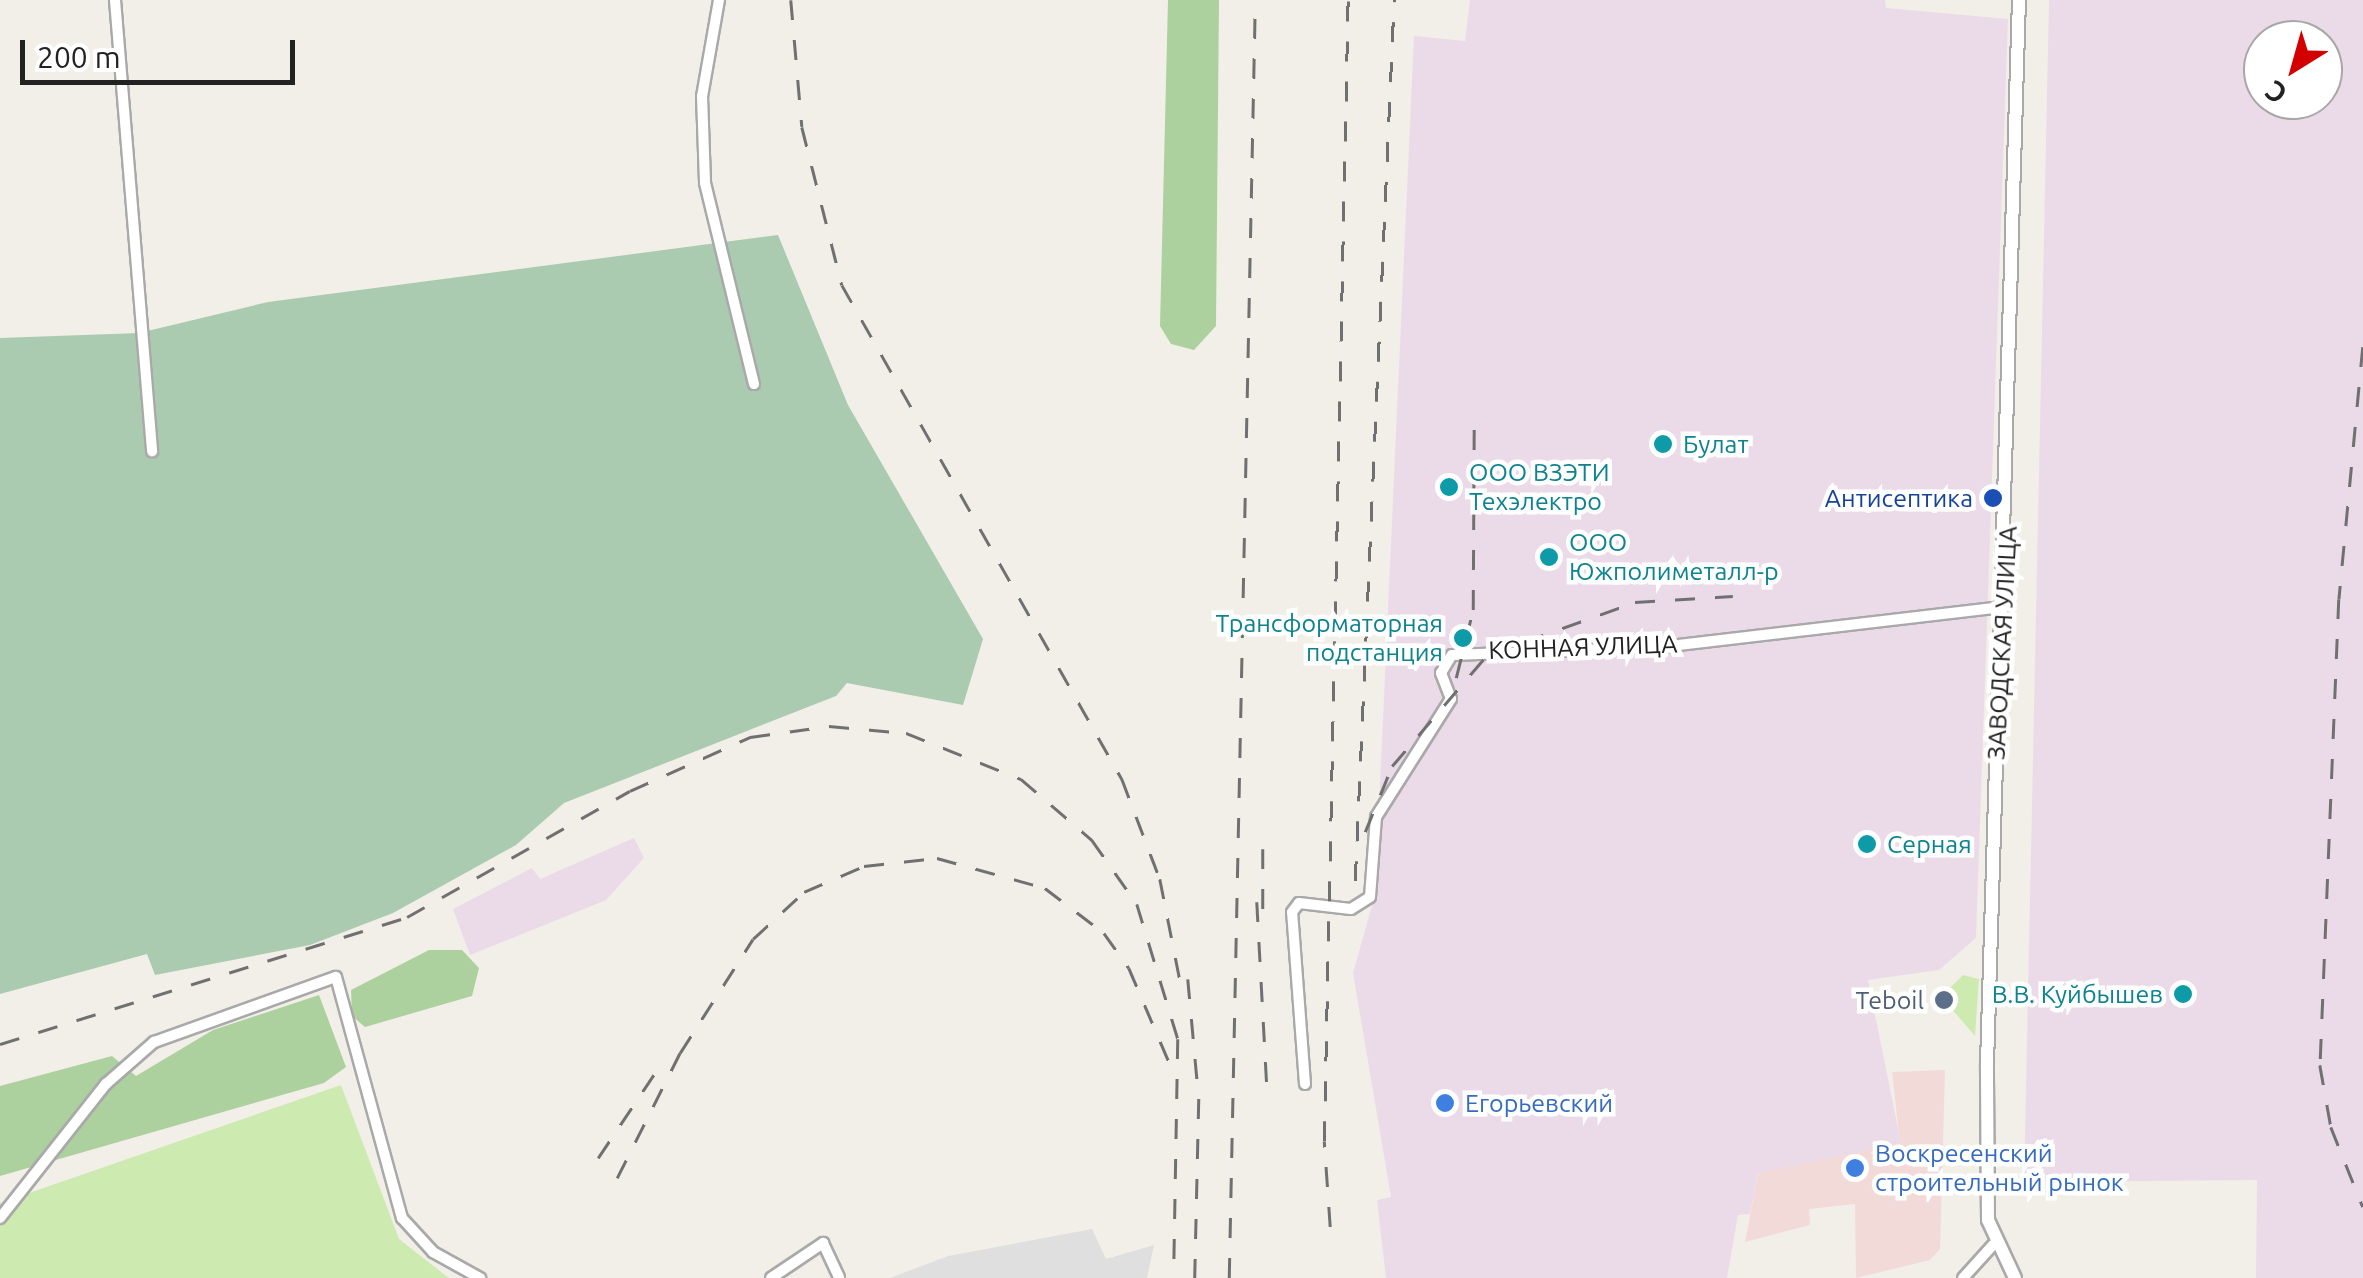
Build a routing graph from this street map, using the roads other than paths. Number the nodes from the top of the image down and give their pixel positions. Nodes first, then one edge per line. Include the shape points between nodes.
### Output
1 (115, 0) edge
2 (720, 0) edge
3 (2019, 0) edge
4 (754, 384) dead end
5 (152, 450) dead end
6 (2005, 607) junction
7 (1305, 1084) dead end
8 (0, 1218) edge
9 (1993, 1245) junction
10 (480, 1278) edge
11 (771, 1278) edge
12 (838, 1278) edge
13 (1962, 1278) edge
14 (2015, 1278) edge

1 - 5 street
2 - 4 street via 702,96 706,183
3 - 6 street, ЗАВОДСКАЯ УЛИЦА
6 - 7 street, КОННАЯ УЛИЦА via 1662,647 1452,655 1440,673 1451,699 1376,817 1370,896 1351,909 1299,903 1292,912
6 - 9 street, ЗАВОДСКАЯ УЛИЦА via 1989,973
8 - 10 street via 106,1084 154,1042 336,977 402,1218 433,1252
9 - 13 street
9 - 14 street
11 - 12 street via 823,1243

